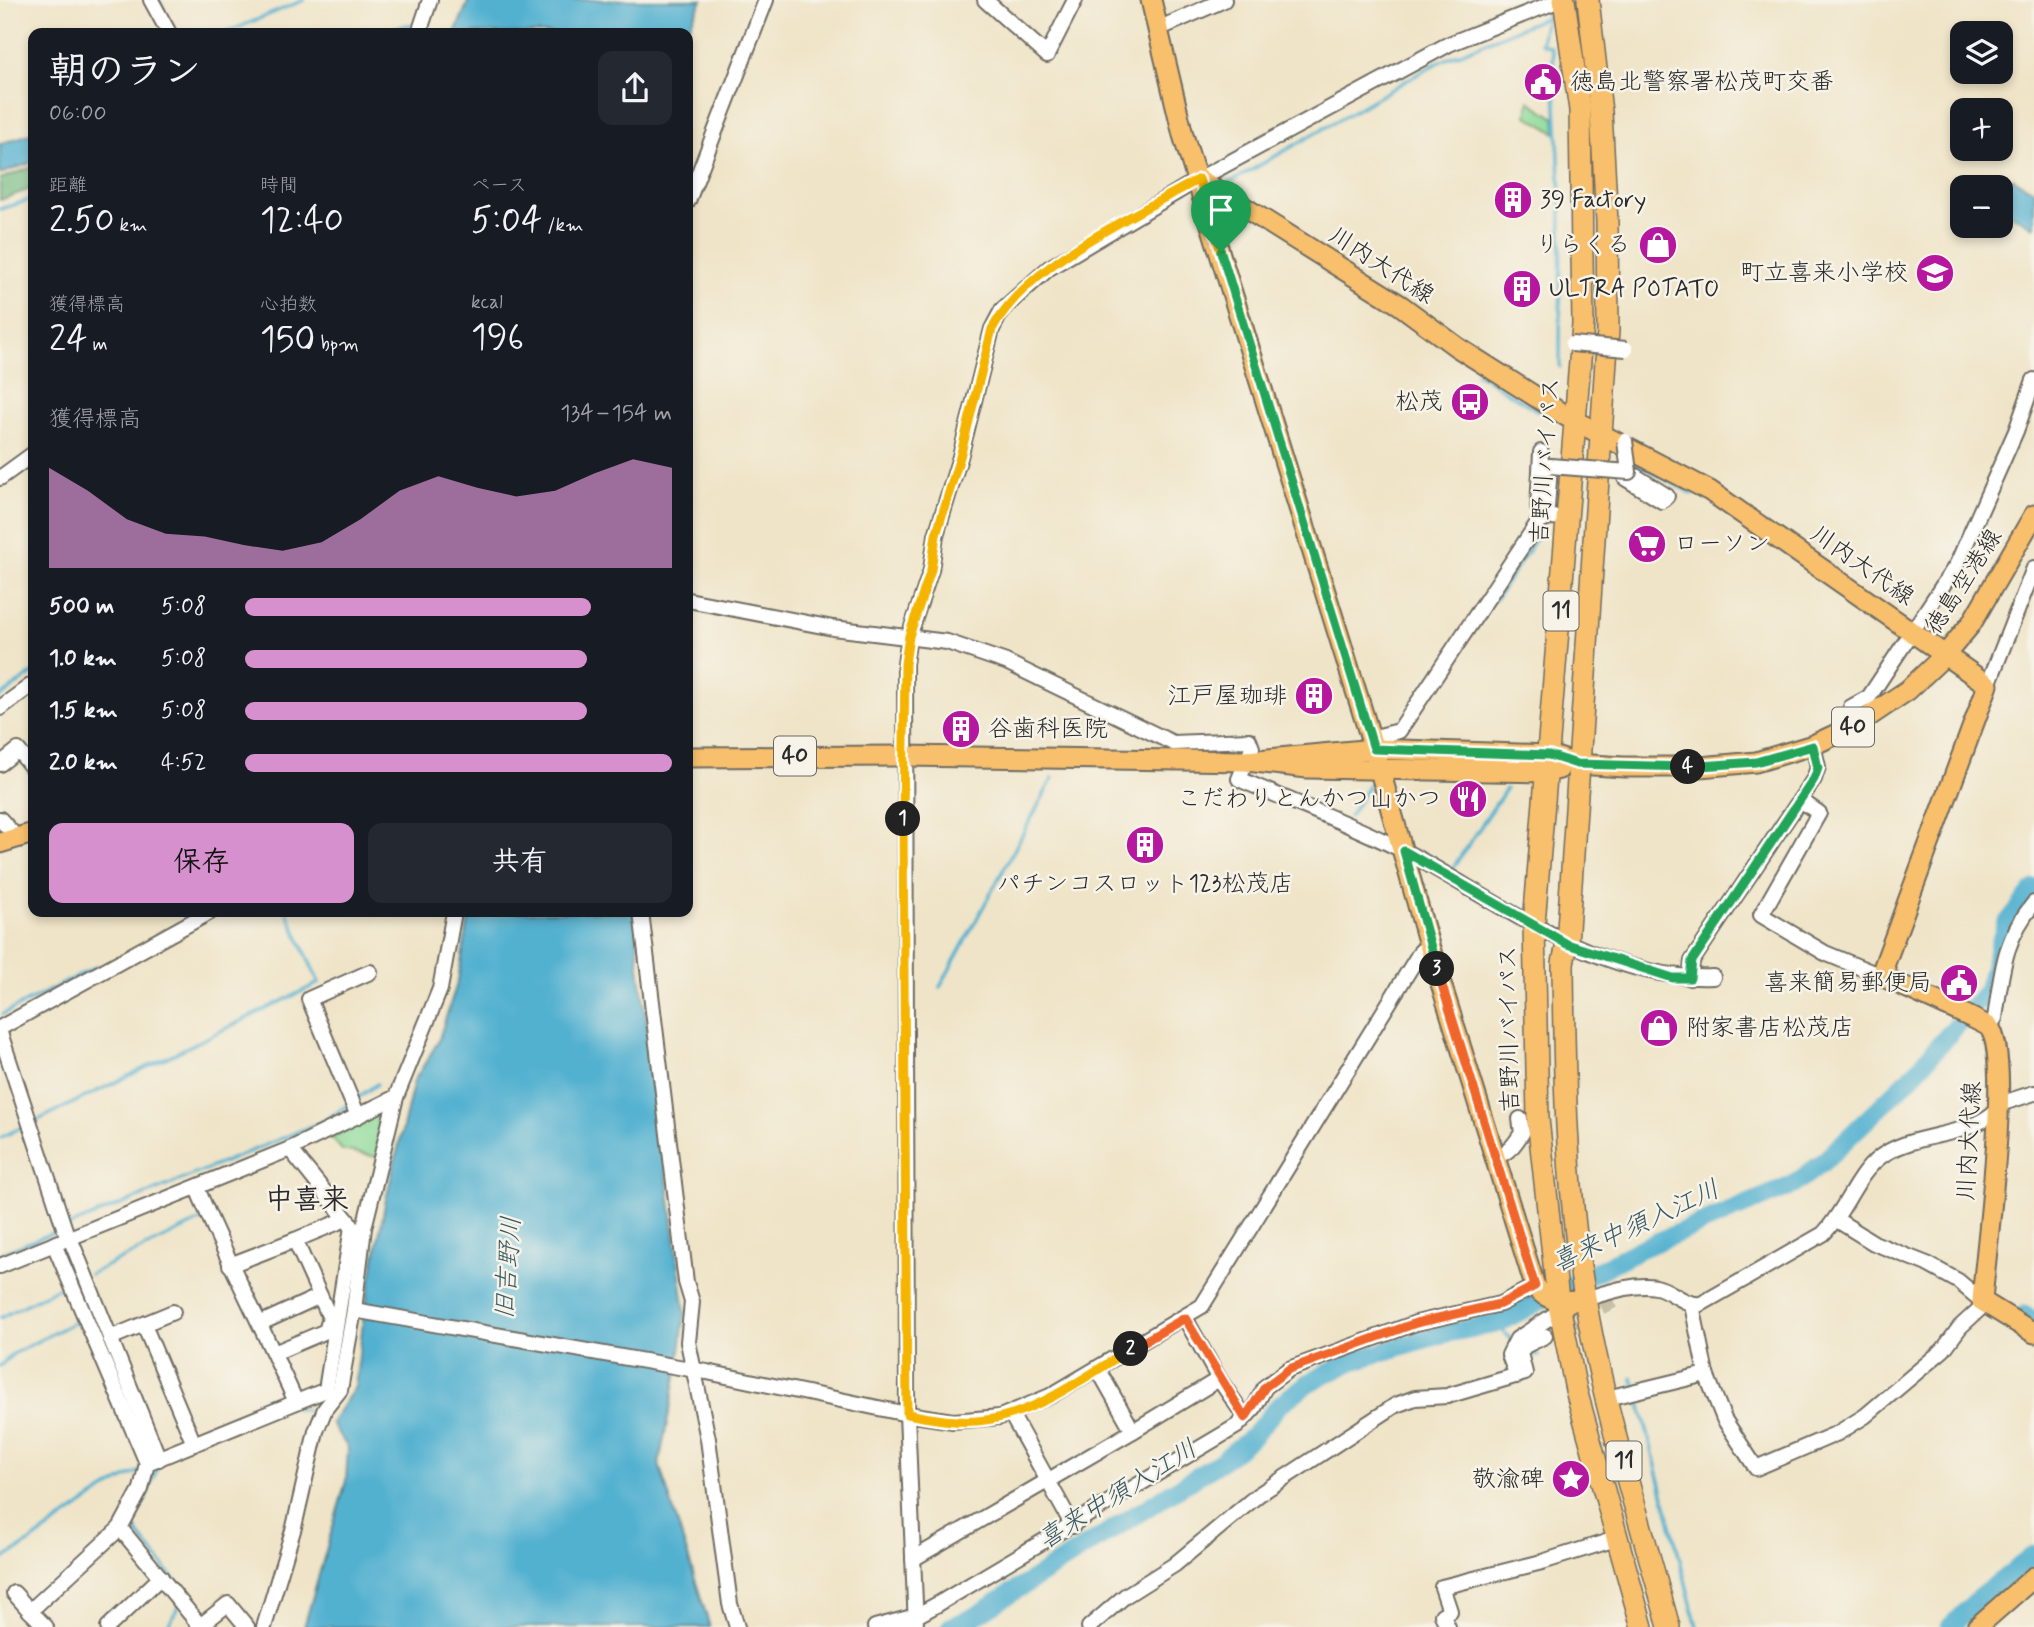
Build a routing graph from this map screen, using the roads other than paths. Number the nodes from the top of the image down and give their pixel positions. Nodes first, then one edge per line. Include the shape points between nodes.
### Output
1 (151, 0) edge
2 (430, 0) edge
3 (766, 0) edge
4 (985, 0) edge
5 (1075, 0) edge
6 (1151, 0) edge
7 (1224, 0) edge
8 (1562, 0) edge
9 (1588, 0) edge
10 (166, 28) edge
11 (421, 28) edge
12 (1158, 29) junction
13 (1199, 179) junction
14 (693, 188) edge
15 (1572, 344) dead end
16 (1626, 349) dead end
17 (2034, 380) edge
18 (1576, 422) junction
19 (1603, 435) junction
20 (1625, 441) dead end
21 (1541, 452) dead end
22 (28, 458) edge
23 (0, 478) edge
24 (2034, 515) edge
25 (1568, 518) junction
26 (2034, 568) edge
27 (693, 601) edge
28 (1914, 632) junction
29 (909, 636) junction
30 (1945, 655) junction
31 (1988, 685) junction
32 (28, 688) edge
33 (0, 708) edge
34 (1857, 725) junction
35 (1813, 746) junction
36 (1375, 752) junction
37 (903, 756) junction
38 (693, 757) edge
39 (1247, 761) junction
40 (28, 763) edge
41 (1548, 763) junction
42 (0, 764) edge
43 (1577, 764) junction
44 (1800, 800) junction
45 (0, 819) edge
46 (17, 838) edge
47 (1404, 851) junction
48 (2034, 903) edge
49 (201, 917) edge
50 (453, 917) edge
51 (642, 917) edge
52 (1534, 924) junction
53 (1567, 944) junction
54 (1429, 945) junction
55 (370, 972) dead end
56 (1690, 978) junction
57 (1713, 978) dead end
58 (1888, 979) junction
59 (1974, 1020) junction
60 (0, 1030) edge
61 (2034, 1093) edge
62 (396, 1097) junction
63 (1997, 1108) junction
64 (358, 1116) junction
65 (1520, 1119) dead end
66 (290, 1149) junction
67 (1495, 1157) junction
68 (197, 1188) junction
69 (1837, 1220) junction
70 (354, 1225) junction
71 (64, 1240) junction
72 (295, 1240) junction
73 (230, 1265) junction
74 (0, 1266) edge
75 (1669, 1292) junction
76 (320, 1296) junction
77 (1561, 1299) junction
78 (1614, 1301) tunnel mouth
79 (1983, 1303) junction
80 (1692, 1305) junction
81 (356, 1311) junction
82 (173, 1312) dead end
83 (1185, 1318) junction
84 (261, 1322) junction
85 (2028, 1324) edge
86 (144, 1325) junction
87 (1545, 1336) tunnel mouth
88 (110, 1338) junction
89 (1518, 1346) junction
90 (274, 1353) junction
91 (1098, 1369) junction
92 (688, 1370) junction
93 (1706, 1374) junction
94 (1220, 1379) junction
95 (1616, 1395) junction
96 (296, 1402) junction
97 (907, 1414) junction
98 (1011, 1414) junction
99 (1245, 1418) junction
100 (1133, 1431) junction
101 (194, 1444) junction
102 (153, 1461) junction
103 (1046, 1482) junction
104 (1073, 1526) junction
105 (120, 1528) junction
106 (1619, 1538) junction
107 (913, 1559) junction
108 (161, 1577) junction
109 (2034, 1577) edge
110 (14, 1593) dead end
111 (30, 1611) junction
112 (916, 1622) edge
113 (117, 1624) edge
114 (200, 1626) edge
115 (46, 1627) edge
116 (247, 1627) edge
117 (264, 1627) edge
118 (737, 1627) edge
119 (875, 1627) edge
120 (1089, 1627) edge
121 (1448, 1627) edge
122 (1642, 1627) edge
123 (1669, 1627) edge
124 (1977, 1627) edge

1 - 10 street
2 - 11 street
3 - 14 street
4 - 5 street via 1047,55
6 - 12 main road
7 - 12 street
8 - 13 street via 1450,44
8 - 18 highway, 吉野川バイパス / 11 via 1580,110 1583,324
9 - 19 highway, 吉野川バイパス / 11 via 1607,222
12 - 13 main road via 1183,135
13 - 18 main road, 川内大代線
13 - 29 street via 1049,268 1002,310 985,348 931,570
13 - 36 main road
15 - 16 street, bridge
17 - 28 street via 1957,564
18 - 19 main road, 川内大代線
18 - 25 highway, 吉野川バイパス / 11
19 - 28 main road, 川内大代線 via 1710,491
19 - 43 highway, 吉野川バイパス / 11
20 - 21 street, bridge via 1627,475 1550,466 1547,508 1538,508
22 - 23 street
24 - 30 main road, 徳島空港線 / 40 via 1971,624
25 - 36 street via 1539,521 1399,731
25 - 41 highway, 吉野川バイパス / 11
26 - 31 street
27 - 29 street via 833,628
28 - 30 main road, 川内大代線
28 - 34 street via 1869,697 1851,707
29 - 37 street
29 - 39 street via 947,642 1006,662 1172,743 1249,740 1252,748
30 - 31 main road, 川内大代線
30 - 34 main road, 徳島空港線 / 40 via 1908,690
31 - 58 main road via 1884,966
32 - 33 street
34 - 35 main road, 徳島空港線 / 40
35 - 43 main road, 徳島空港線 / 40 via 1756,762 1700,767
35 - 44 street via 1818,768
36 - 39 main road, 徳島空港線 / 40
36 - 41 main road, 徳島空港線 / 40
36 - 47 main road
37 - 38 main road, 徳島空港線 / 40
37 - 39 main road, 徳島空港線 / 40
37 - 97 street
39 - 47 street via 1239,779
40 - 42 street via 18,750
41 - 43 main road, 徳島空港線 / 40
41 - 52 highway, 吉野川バイパス / 11
43 - 53 highway, 吉野川バイパス / 11
44 - 56 street via 1692,961
44 - 58 street via 1819,813 1761,915 1825,953
45 - 46 street
47 - 52 street
47 - 54 main road
48 - 59 street via 2006,948 1995,1018
49 - 60 street
50 - 62 street via 440,989
51 - 92 street via 684,1268 692,1302
52 - 53 street
52 - 77 highway, 吉野川バイパス / 11 via 1538,1119
53 - 56 street via 1673,978
53 - 77 highway, 吉野川バイパス / 11 via 1563,963 1564,1116 1574,1219
54 - 67 main road
54 - 83 street via 1366,1036 1212,1292
55 - 64 street via 309,999
56 - 57 street
58 - 59 main road
59 - 63 main road, 川内大代線 via 1995,1038 2000,1082
60 - 71 street
61 - 63 street
62 - 64 street
62 - 70 street
63 - 69 street via 1983,1122 1885,1153 1869,1167
63 - 79 main road, 川内大代線
64 - 66 street
65 - 67 street via 1522,1133 1508,1153
66 - 68 street
66 - 70 street
67 - 77 main road
68 - 71 street
68 - 73 street
69 - 79 street via 1874,1243 1958,1281
69 - 80 street via 1823,1234 1718,1295
70 - 72 street
70 - 81 street
70 - 96 street via 326,1390
71 - 74 street
71 - 88 street
71 - 102 street
72 - 73 street
72 - 76 street
73 - 84 street
75 - 77 street via 1646,1286
75 - 78 street
75 - 80 street
76 - 84 street
76 - 90 street via 330,1318 326,1331
77 - 89 street
77 - 95 highway, 吉野川バイパス / 11
77 - 99 street via 1500,1304 1416,1323 1289,1369 1265,1387
77 - 106 highway, 吉野川バイパス / 11 via 1576,1390
79 - 85 main road
79 - 93 street via 1943,1350 1865,1416 1838,1433 1756,1468 1724,1419
80 - 93 street
81 - 92 street
81 - 117 street via 340,1390 316,1431
82 - 86 street
83 - 91 street
83 - 94 street
84 - 90 street
86 - 88 street
86 - 101 street
87 - 89 street
88 - 102 street
89 - 120 street via 1525,1373 1447,1396 1415,1398 1396,1405 1258,1495
90 - 96 street
91 - 98 street
91 - 100 street
92 - 97 street
92 - 118 street via 708,1439
93 - 95 street
94 - 99 street
94 - 100 street
95 - 123 highway, 吉野川バイパス / 11
96 - 101 street
97 - 98 street via 977,1421
97 - 107 street
98 - 103 street
99 - 104 street
100 - 103 street
101 - 102 street
102 - 105 street
103 - 104 street
103 - 107 street
104 - 112 street
105 - 108 street
105 - 111 street
106 - 121 street via 1442,1587 1450,1611 1442,1615
106 - 122 highway, 吉野川バイパス / 11
107 - 112 street
108 - 113 street
108 - 114 street
109 - 124 main road
110 - 111 street
111 - 115 street
112 - 119 street
114 - 116 street via 228,1604

